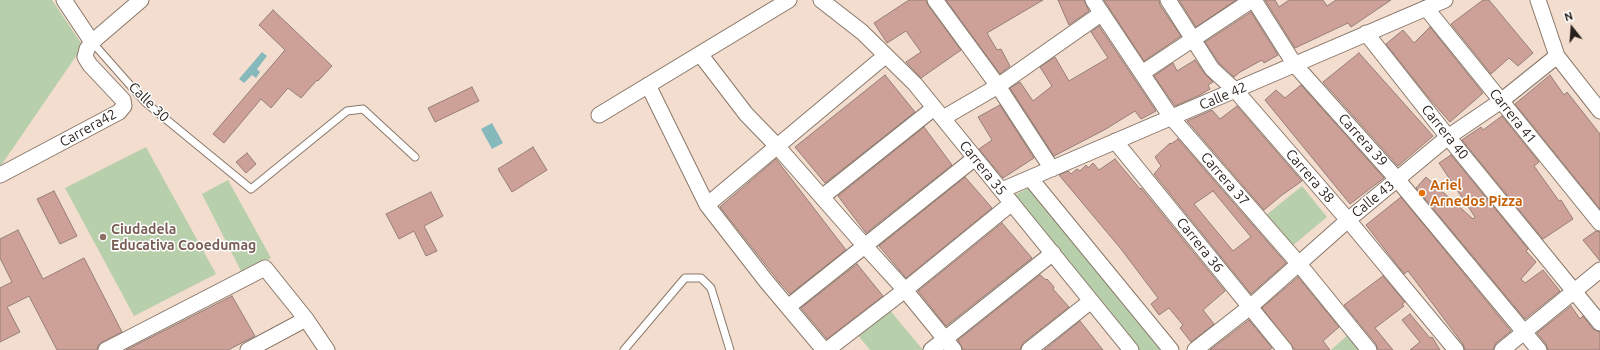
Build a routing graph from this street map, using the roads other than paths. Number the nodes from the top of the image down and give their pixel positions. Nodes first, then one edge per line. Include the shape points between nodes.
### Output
1 (64, 0) edge
2 (142, 0) edge
3 (789, 0) edge
4 (821, 0) edge
5 (935, 0) edge
6 (1093, 0) edge
7 (1168, 0) edge
8 (1253, 0) edge
9 (1445, 0) edge
10 (1538, 0) edge
11 (1426, 8) junction
12 (1102, 12) junction
13 (1366, 33) junction
14 (1194, 40) junction
15 (92, 42) junction
16 (700, 54) junction
17 (885, 56) junction
18 (1557, 56) junction
19 (1295, 65) junction
20 (1142, 73) junction
21 (648, 85) junction
22 (998, 86) junction
23 (1236, 90) junction
24 (1501, 101) junction
25 (1600, 111) edge
26 (938, 113) junction
27 (599, 115) dead end
28 (1171, 117) junction
29 (1448, 137) junction
30 (1115, 141) junction
31 (777, 146) junction
32 (415, 157) dead end
33 (975, 158) junction
34 (1052, 169) junction
35 (0, 176) edge
36 (1030, 178) junction
37 (1398, 179) junction
38 (1002, 190) junction
39 (822, 197) junction
40 (1012, 203) junction
41 (707, 205) junction
42 (1348, 220) junction
43 (1600, 223) edge
44 (864, 245) junction
45 (1053, 253) junction
46 (1299, 264) junction
47 (1600, 270) edge
48 (905, 290) junction
49 (1574, 291) junction
50 (1091, 301) junction
51 (1250, 306) junction
52 (788, 307) junction
53 (306, 319) junction
54 (1600, 323) edge
55 (1524, 332) junction
56 (950, 344) edge
57 (113, 348) edge
58 (1129, 349) edge
59 (248, 350) edge
60 (327, 350) edge
61 (624, 350) edge
62 (730, 350) edge
63 (824, 350) edge
64 (827, 350) edge
65 (931, 350) edge
66 (1029, 350) edge
67 (1171, 350) edge
68 (1195, 350) edge
69 (1285, 350) edge
70 (1369, 350) edge
71 (1456, 350) edge
72 (1502, 350) edge
73 (1539, 350) edge

1 - 15 street, Calle 30
2 - 15 street
3 - 16 street
4 - 17 street, Carrera 35 via 862,32
5 - 22 street
6 - 12 street, Carrera 37
7 - 14 street, Carrera 38
8 - 14 street
8 - 19 street, Carrera 39
9 - 11 street, Calle 42
10 - 18 street
11 - 13 street, Calle 42
11 - 24 street, Carrera 41
12 - 20 street, Carrera 37
12 - 22 street
13 - 19 street, Calle 42
13 - 29 street, Carrera 40
14 - 20 street
14 - 23 street, Carrera 38 via 1212,69
15 - 32 lane, Calle 30 via 145,102 251,189 347,111 364,110
15 - 35 street, Carrera42 via 85,57 122,100 124,106 119,112
16 - 21 street
16 - 31 street via 746,114
17 - 26 street, Carrera 35 via 915,84
17 - 31 street
18 - 24 street, Calle 43
18 - 25 street
19 - 23 street, Calle 42
19 - 37 street, Carrera 39
20 - 28 street, Carrera 37
21 - 27 street
21 - 41 street
22 - 26 street
22 - 34 street
23 - 28 street, Calle 42
23 - 42 street, Carrera 38
24 - 29 street, Calle 43
24 - 43 street, Carrera 41
26 - 33 street, Carrera 35
26 - 39 street
28 - 30 street, Calle 42
28 - 46 street, Carrera 37
29 - 37 street, Calle 43
29 - 49 street, Carrera 40
30 - 34 street, Calle 42
30 - 51 street, Carrera 36
31 - 39 street
31 - 41 street
33 - 38 street, Carrera 35
33 - 44 street
34 - 36 street, Calle 42
36 - 38 street, Calle 42
36 - 67 street
37 - 42 street, Calle 43
37 - 55 street, Carrera 39
38 - 40 street, Carrera 35
39 - 44 street
40 - 45 street, Carrera 35
40 - 48 street
41 - 52 street
42 - 46 street, Calle 43
42 - 71 street, Carrera 38
44 - 48 street
44 - 52 street
45 - 50 street, Carrera 35
45 - 56 street
46 - 51 street, Calle 43
46 - 70 street, Carrera 37
47 - 49 street
48 - 56 street
48 - 64 street
49 - 54 street, Carrera 40
49 - 55 street
50 - 58 street, Carrera 35
50 - 66 street
51 - 68 street, Calle 43
51 - 69 street, Carrera 36
52 - 63 street
53 - 57 street via 266,268
53 - 59 street
53 - 60 street
55 - 72 street
55 - 73 street, Carrera 39
56 - 65 street
61 - 62 lane via 685,278 701,278 711,288

